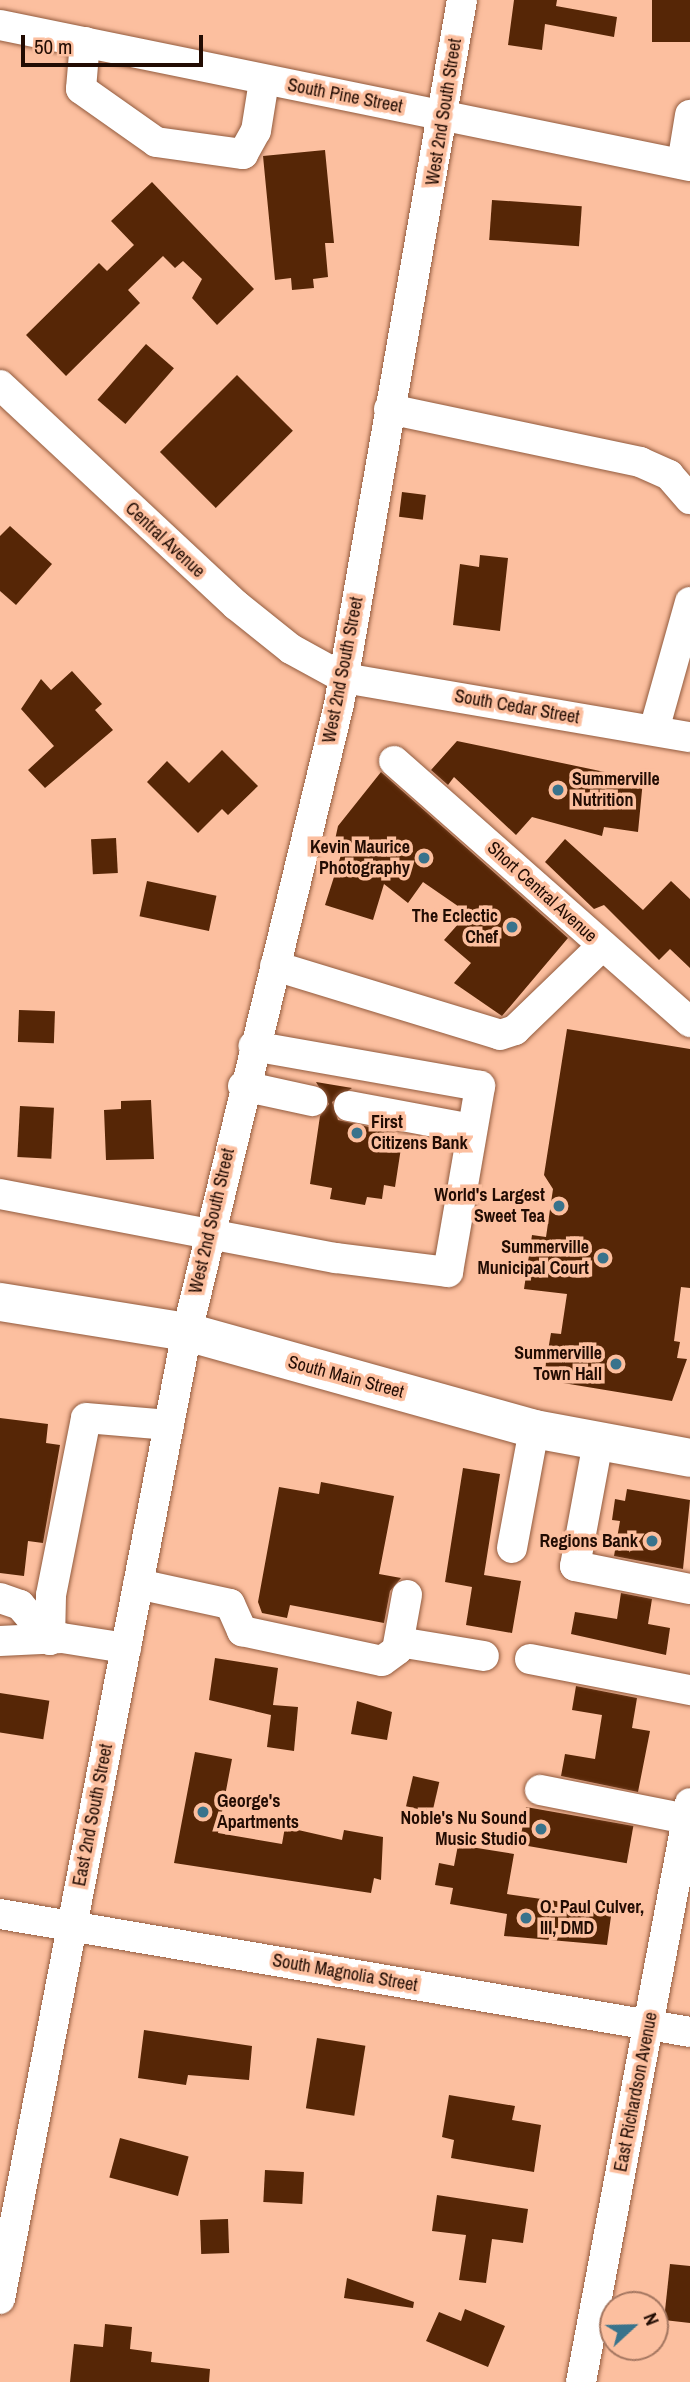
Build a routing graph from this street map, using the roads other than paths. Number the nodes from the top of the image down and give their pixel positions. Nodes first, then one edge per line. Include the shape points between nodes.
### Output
1 (462, 0) edge
2 (0, 24) edge
3 (85, 42) junction
4 (264, 81) junction
5 (690, 114) edge
6 (446, 115) junction
7 (686, 165) edge
8 (0, 385) edge
9 (388, 409) junction
10 (690, 499) edge
11 (690, 602) edge
12 (344, 678) junction
13 (654, 730) junction
14 (690, 737) edge
15 (394, 761) dead end
16 (598, 942) junction
17 (275, 966) junction
18 (690, 1022) edge
19 (254, 1046) junction
20 (391, 1068) junction
21 (243, 1086) junction
22 (313, 1101) dead end
23 (349, 1106) dead end
24 (382, 1113) junction
25 (472, 1129) junction
26 (0, 1194) edge
27 (209, 1231) junction
28 (0, 1302) edge
29 (187, 1332) junction
30 (169, 1425) junction
31 (534, 1429) junction
32 (598, 1443) junction
33 (690, 1458) edge
34 (512, 1548) dead end
35 (138, 1584) junction
36 (690, 1589) edge
37 (407, 1595) dead end
38 (0, 1598) edge
39 (50, 1640) junction
40 (0, 1641) edge
41 (399, 1642) junction
42 (125, 1648) junction
43 (484, 1656) dead end
44 (530, 1659) dead end
45 (690, 1690) edge
46 (540, 1790) dead end
47 (689, 1811) edge
48 (0, 1914) edge
49 (72, 1926) junction
50 (649, 2025) junction
51 (690, 2032) edge
52 (0, 2299) edge
53 (581, 2382) edge

1 - 6 street, West 2nd South Street
2 - 3 street, South Pine Street
3 - 4 street, South Pine Street
3 - 4 street via 81,89 144,137 234,156 249,148 256,131
4 - 6 street, South Pine Street
5 - 7 street
6 - 7 street, South Pine Street
6 - 9 street, West 2nd South Street
8 - 12 street, Central Avenue via 236,605 291,649
9 - 10 street via 640,462 669,475
9 - 12 street, West 2nd South Street
11 - 13 street
12 - 13 street, South Cedar Street
12 - 17 street, West 2nd South Street
13 - 14 street, South Cedar Street
15 - 16 street, Short Central Avenue
16 - 17 street via 514,1030 500,1035
16 - 18 street, Short Central Avenue
17 - 19 street, West 2nd South Street
19 - 20 street
19 - 21 street, West 2nd South Street
20 - 24 street
20 - 25 street via 480,1086
21 - 22 street
21 - 27 street, West 2nd South Street
23 - 24 street
24 - 25 street
25 - 27 street via 448,1272 336,1258
26 - 27 street
27 - 29 street, West 2nd South Street
28 - 29 main road, South Main Street
29 - 30 street, East 2nd South Street
29 - 31 main road, South Main Street
30 - 35 street, East 2nd South Street
30 - 39 street via 86,1418 51,1595
31 - 32 main road, South Main Street
31 - 34 street
32 - 33 main road, South Main Street
32 - 36 street via 575,1566
35 - 41 street via 230,1604 243,1631 255,1634 382,1661
35 - 42 street, East 2nd South Street
37 - 41 street
38 - 39 street via 20,1605
39 - 40 street
39 - 42 street
41 - 43 street
42 - 49 street, East 2nd South Street
44 - 45 street
46 - 47 street
47 - 50 street, East Richardson Avenue
48 - 49 street, South Magnolia Street
49 - 50 street, South Magnolia Street
49 - 52 street, East 2nd South Street
50 - 51 street, South Magnolia Street
50 - 53 street, East Richardson Avenue

